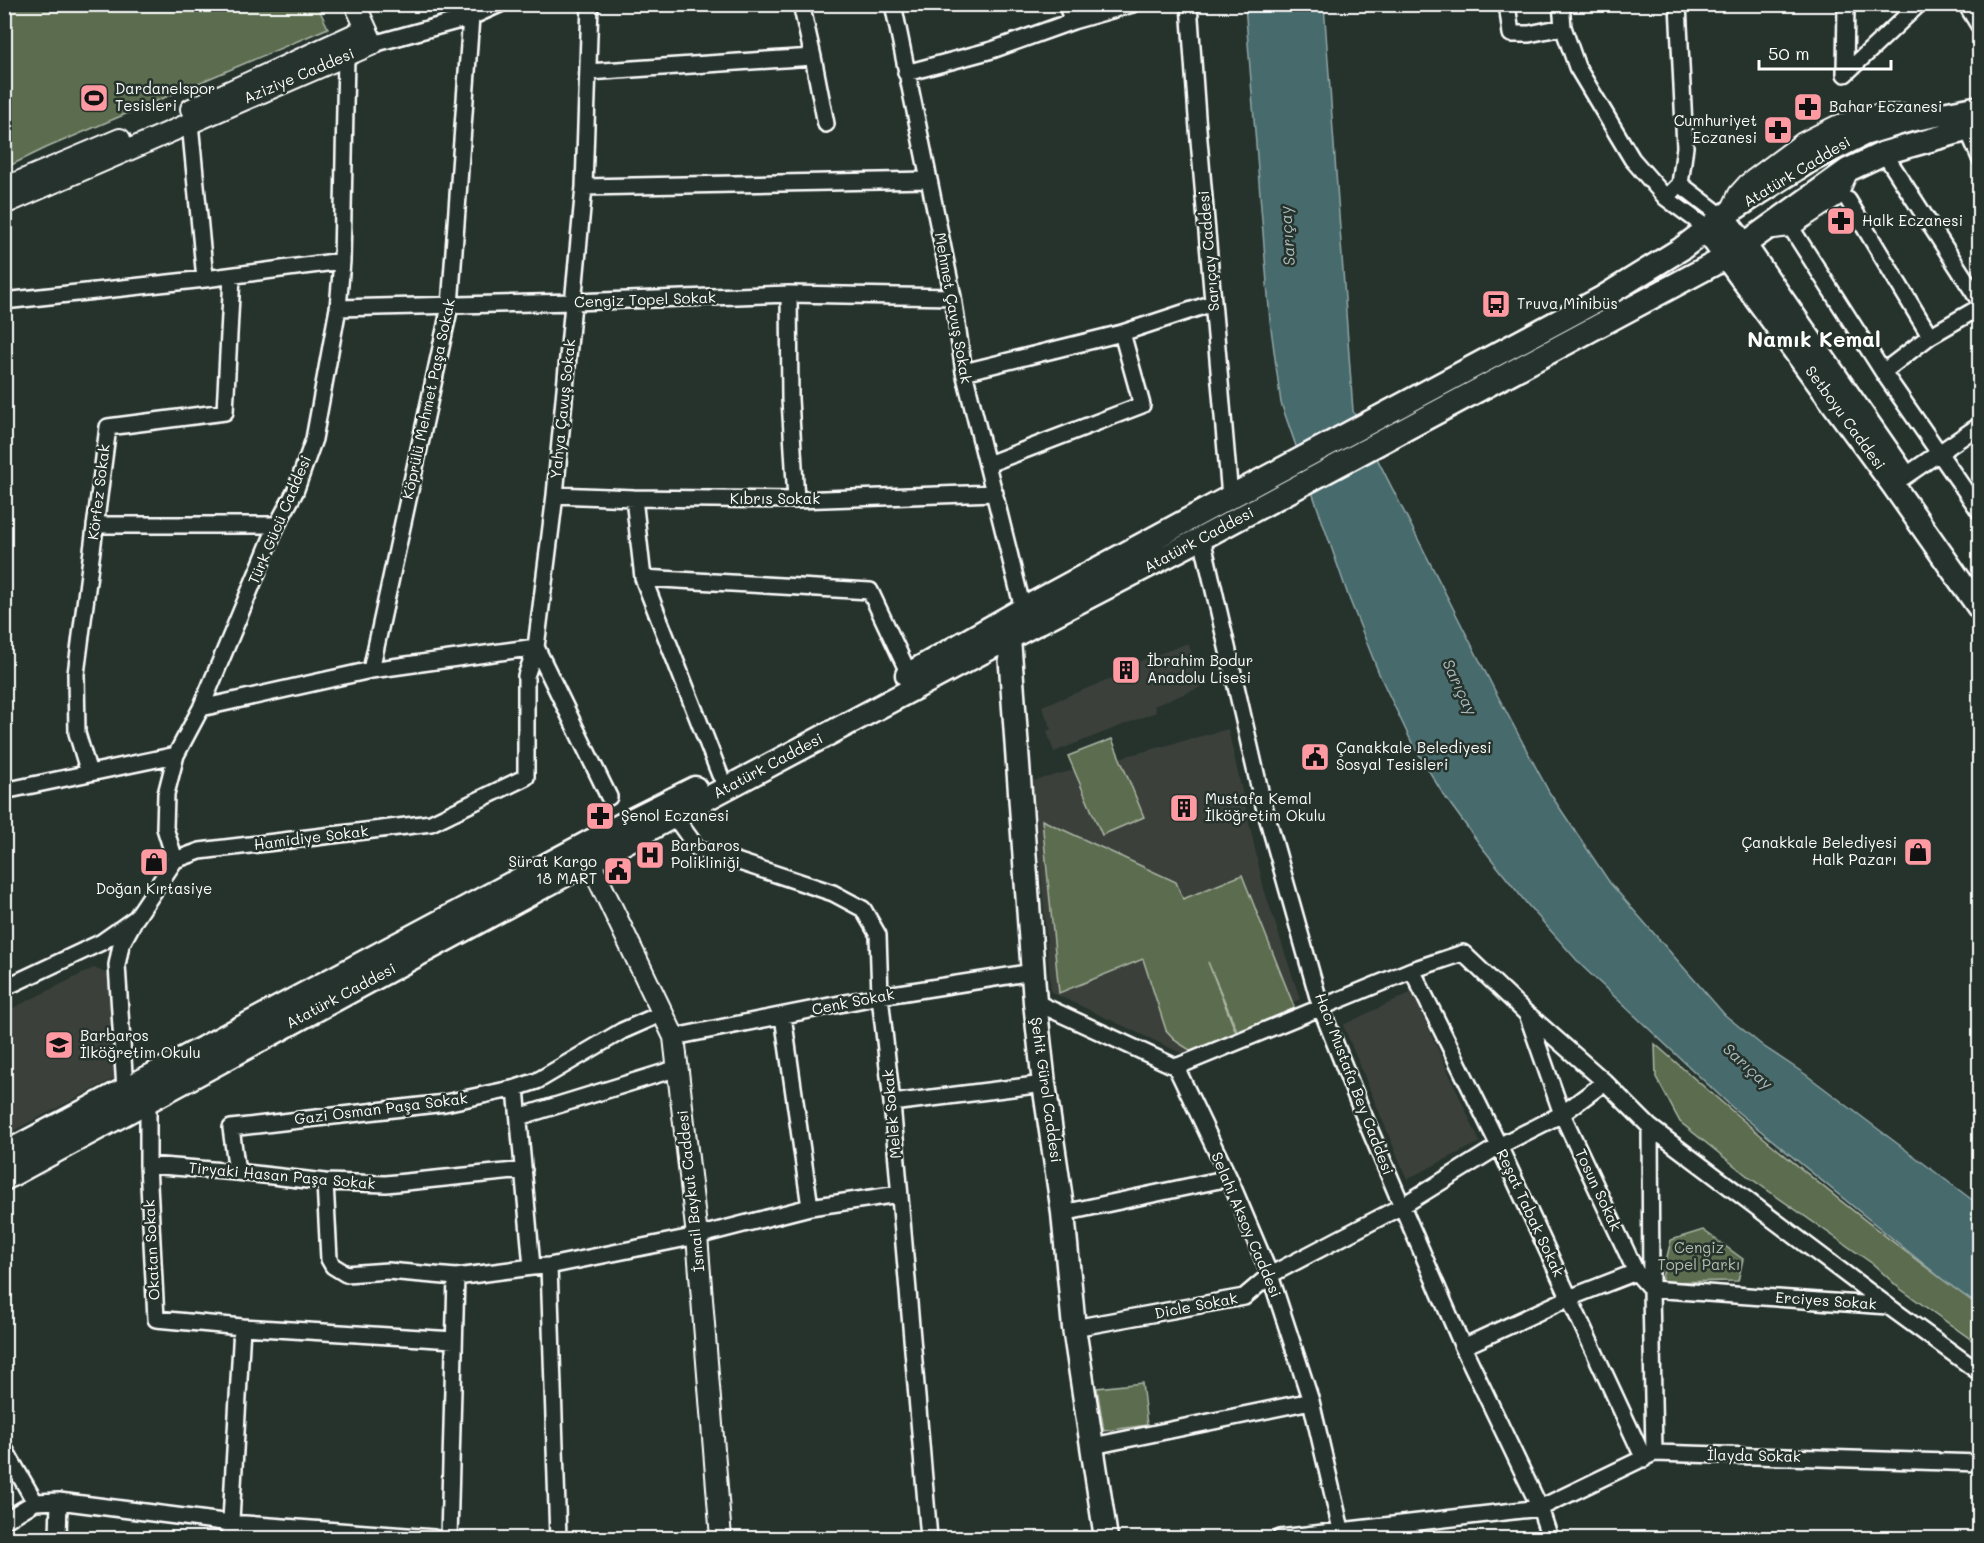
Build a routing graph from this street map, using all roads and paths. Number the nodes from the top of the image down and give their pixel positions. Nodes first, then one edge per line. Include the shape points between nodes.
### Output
1 (355, 4) edge
2 (500, 4) edge
3 (590, 4) edge
4 (801, 4) edge
5 (893, 4) edge
6 (1066, 4) edge
7 (1133, 4) edge
8 (1190, 4) edge
9 (1507, 4) edge
10 (1561, 4) edge
11 (1678, 4) edge
12 (1846, 4) edge
13 (1919, 4) edge
14 (1966, 4) edge
15 (471, 17) junction
16 (1072, 21) junction
17 (1563, 27) junction
18 (1980, 27) edge
19 (369, 37) junction
20 (346, 56) junction
21 (813, 57) junction
22 (588, 72) junction
23 (906, 73) junction
24 (1980, 107) edge
25 (190, 123) junction
26 (826, 124) dead end
27 (1973, 127) edge
28 (1884, 153) junction
29 (1980, 158) edge
30 (1848, 170) junction
31 (929, 180) junction
32 (1680, 184) junction
33 (4, 188) edge
34 (584, 188) junction
35 (1666, 198) junction
36 (1848, 200) dead end
37 (4, 204) edge
38 (1720, 219) junction
39 (1790, 226) junction
40 (1765, 229) junction
41 (1736, 250) junction
42 (342, 261) junction
43 (232, 276) junction
44 (206, 279) junction
45 (789, 294) junction
46 (953, 297) junction
47 (4, 301) edge
48 (574, 302) junction
49 (1980, 302) edge
50 (1213, 303) junction
51 (450, 306) junction
52 (1980, 307) edge
53 (338, 308) junction
54 (1122, 333) junction
55 (1930, 336) junction
56 (964, 372) junction
57 (1883, 372) junction
58 (1980, 424) edge
59 (1938, 453) junction
60 (988, 464) junction
61 (1899, 481) junction
62 (1277, 485) junction
63 (995, 492) junction
64 (555, 495) junction
65 (1230, 497) junction
66 (634, 498) junction
67 (796, 500) junction
68 (1980, 512) edge
69 (95, 525) junction
70 (277, 525) junction
71 (1202, 538) junction
72 (643, 578) junction
73 (1980, 585) edge
74 (1023, 609) junction
75 (1980, 609) edge
76 (1009, 638) junction
77 (536, 646) junction
78 (371, 670) junction
79 (909, 674) junction
80 (201, 708) junction
81 (176, 755) junction
82 (89, 773) junction
83 (720, 775) junction
84 (4, 791) edge
85 (609, 797) dead end
86 (674, 816) junction
87 (174, 860) junction
88 (590, 862) junction
89 (136, 918) junction
90 (1412, 970) junction
91 (1033, 972) junction
92 (4, 988) edge
93 (880, 996) junction
94 (1035, 1002) junction
95 (1321, 1008) junction
96 (663, 1013) junction
97 (1527, 1014) junction
98 (783, 1016) junction
99 (675, 1037) junction
100 (1176, 1067) junction
101 (678, 1068) junction
102 (1605, 1082) junction
103 (1044, 1084) junction
104 (516, 1088) junction
105 (125, 1089) junction
106 (148, 1100) junction
107 (892, 1103) junction
108 (1562, 1114) junction
109 (519, 1117) junction
110 (1650, 1127) junction
111 (1499, 1146) junction
112 (4, 1154) edge
113 (148, 1165) junction
114 (524, 1170) junction
115 (237, 1172) junction
116 (1229, 1178) junction
117 (4, 1179) edge
118 (325, 1182) junction
119 (899, 1194) junction
120 (1402, 1206) junction
121 (810, 1207) junction
122 (1063, 1213) junction
123 (697, 1236) junction
124 (549, 1266) junction
125 (532, 1267) junction
126 (1636, 1272) junction
127 (1270, 1275) junction
128 (456, 1276) junction
129 (1651, 1289) junction
130 (1569, 1298) junction
131 (1888, 1306) junction
132 (242, 1327) junction
133 (1074, 1328) junction
134 (454, 1340) junction
135 (1463, 1347) junction
136 (1980, 1373) edge
137 (1311, 1401) junction
138 (1093, 1446) junction
139 (4, 1448) edge
140 (1649, 1456) junction
141 (1980, 1463) edge
142 (58, 1501) junction
143 (36, 1502) junction
144 (1540, 1508) junction
145 (4, 1521) edge
146 (230, 1531) edge
147 (1342, 1534) edge
148 (378, 1537) edge
149 (58, 1539) edge
150 (434, 1539) edge
151 (449, 1539) edge
152 (558, 1539) edge
153 (721, 1539) edge
154 (929, 1539) edge
155 (1106, 1539) edge
156 (1280, 1539) edge
157 (1550, 1539) edge

1 - 19 street
2 - 15 street, Aziziye Caddesi
3 - 22 street, Yahya Çavuş Sokak
4 - 21 street
5 - 23 street, Mehmet Çavuş Sokak
6 - 16 street
7 - 16 street
8 - 50 street, Sarıçay Caddesi
9 - 17 street via 1511,34
10 - 17 street
11 - 32 street via 1685,147
12 - 13 street via 1845,74
14 - 18 street
15 - 19 street, Aziziye Caddesi
15 - 51 street, Köprülü Mehmet Paşa Sokak
16 - 23 street via 992,50
17 - 35 street via 1577,67 1632,159
19 - 20 street, Aziziye Caddesi
19 - 33 street, Aziziye Caddesi
20 - 25 street, Aziziye Caddesi
20 - 42 street, Türk Gücü Caddesi
21 - 22 street
21 - 26 street
22 - 34 street, Yahya Çavuş Sokak
23 - 31 street, Mehmet Çavuş Sokak
24 - 38 main road, Atatürk Caddesi via 1864,134 1808,162
25 - 37 street, Aziziye Caddesi
25 - 44 street
27 - 28 main road
27 - 29 street
28 - 30 main road
28 - 49 street
30 - 39 street via 1838,195
30 - 40 main road
31 - 34 street
31 - 46 street, Mehmet Çavuş Sokak
32 - 35 street
32 - 38 street
34 - 48 street, Yahya Çavuş Sokak
35 - 38 street via 1700,223
36 - 55 street
38 - 41 main road, Setboyu Caddesi
38 - 62 main road, Atatürk Caddesi via 1634,280
39 - 40 street
39 - 57 street
40 - 41 main road
41 - 61 main road, Setboyu Caddesi
41 - 62 main road via 1613,318
42 - 43 street
42 - 53 street, Türk Gücü Caddesi
43 - 44 street
43 - 69 street, Körfez Sokak via 225,412 108,427
44 - 47 street
45 - 46 street, Cengiz Topel Sokak
45 - 48 street, Cengiz Topel Sokak
45 - 67 street
46 - 56 street, Mehmet Çavuş Sokak
48 - 51 street, Cengiz Topel Sokak
48 - 64 street, Yahya Çavuş Sokak
50 - 54 street
50 - 65 street, Sarıçay Caddesi
51 - 53 street, Cengiz Topel Sokak
51 - 78 street, Köprülü Mehmet Paşa Sokak
52 - 55 street
53 - 70 street, Türk Gücü Caddesi via 314,439 295,492
54 - 56 street
54 - 60 street via 1142,405
55 - 57 street
56 - 60 street, Mehmet Çavuş Sokak
57 - 59 street
58 - 59 street
59 - 61 street
59 - 68 street
60 - 63 street, Mehmet Çavuş Sokak
61 - 73 main road, Setboyu Caddesi
61 - 75 main road, Setboyu Caddesi
62 - 65 main road, Atatürk Caddesi
62 - 71 main road, Atatürk Caddesi
63 - 67 street, Kıbrıs Sokak
63 - 74 street, Mehmet Çavuş Sokak
64 - 66 street, Kıbrıs Sokak
64 - 77 street, Yahya Çavuş Sokak
65 - 74 main road, Atatürk Caddesi
66 - 67 street, Kıbrıs Sokak
66 - 72 street
69 - 70 street
69 - 82 street, Körfez Sokak via 76,674 77,733
70 - 80 street, Türk Gücü Caddesi
71 - 76 main road, Atatürk Caddesi
71 - 95 street, Hacı Mustafa Bey Caddesi via 1261,795
72 - 79 street via 870,591
72 - 83 street
74 - 76 street
74 - 79 main road, Atatürk Caddesi
76 - 86 main road, Atatürk Caddesi
76 - 91 main road, Şehit Gürol Caddesi
77 - 78 street
77 - 85 street
77 - 87 street, Hamidiye Sokak via 526,676 526,777 431,823 200,851
78 - 80 street
79 - 83 main road, Atatürk Caddesi
80 - 81 street, Türk Gücü Caddesi
81 - 82 street
81 - 87 street, Türk Gücü Caddesi via 166,794 165,828
82 - 84 street
83 - 105 main road, Atatürk Caddesi
86 - 88 main road, Atatürk Caddesi
86 - 93 street, Melek Sokak via 698,848 833,892 863,909 878,934
87 - 89 street
88 - 96 street, İsmail Baykut Caddesi
88 - 106 main road, Atatürk Caddesi
89 - 92 street via 102,942
89 - 105 street via 121,945 117,965
90 - 95 street
90 - 97 street, Tosun Sokak via 1463,953
90 - 111 street, Reşat Tabak Sokak
91 - 93 street, Cenk Sokak
91 - 94 main road, Şehit Gürol Caddesi
93 - 98 street, Cenk Sokak
93 - 107 street, Melek Sokak
94 - 100 street
94 - 103 main road, Şehit Gürol Caddesi
95 - 100 street
95 - 120 street, Hacı Mustafa Bey Caddesi
96 - 99 street, İsmail Baykut Caddesi
96 - 104 street, Gazi Osman Paşa Sokak via 622,1031 537,1081
97 - 102 street
97 - 108 street, Tosun Sokak
98 - 99 street, Cenk Sokak
98 - 121 street
99 - 101 street, İsmail Baykut Caddesi
100 - 116 street, Selahi Aksoy Caddesi
101 - 109 street
101 - 123 street, İsmail Baykut Caddesi
102 - 108 street, Dicle Sokak
102 - 110 street
103 - 107 street
103 - 122 main road, Şehit Gürol Caddesi
104 - 109 street
104 - 115 street, Gazi Osman Paşa Sokak via 445,1103 231,1128
105 - 112 main road, Atatürk Caddesi
106 - 113 street, Okatan Sokak
106 - 117 main road, Atatürk Caddesi
107 - 119 street, Melek Sokak
108 - 111 street, Dicle Sokak
108 - 126 street, Tosun Sokak
109 - 114 street
110 - 129 street
110 - 131 street
111 - 120 street, Dicle Sokak
111 - 130 street, Reşat Tabak Sokak
113 - 115 street, Tiryaki Hasan Paşa Sokak
113 - 132 street, Okatan Sokak via 156,1319
114 - 118 street, Tiryaki Hasan Paşa Sokak via 386,1184
114 - 125 street
115 - 118 street, Tiryaki Hasan Paşa Sokak
116 - 122 street
116 - 127 street, Selahi Aksoy Caddesi
118 - 128 street via 327,1247 333,1266 346,1274 388,1271
119 - 121 street
119 - 154 street, Melek Sokak
120 - 127 street, Dicle Sokak
120 - 135 street, Hacı Mustafa Bey Caddesi
121 - 123 street
122 - 133 main road, Şehit Gürol Caddesi
123 - 124 street
123 - 153 street, İsmail Baykut Caddesi
124 - 125 street
124 - 152 street
125 - 128 street
126 - 129 street, Tosun Sokak
126 - 130 street
127 - 133 street, Dicle Sokak via 1244,1297
127 - 137 street, Selahi Aksoy Caddesi
128 - 134 street
129 - 131 street, Erciyes Sokak
129 - 140 street
130 - 135 street
130 - 140 street, Reşat Tabak Sokak
131 - 136 street, Erciyes Sokak
132 - 134 street
132 - 146 street
133 - 138 main road, Şehit Gürol Caddesi
134 - 151 street
135 - 144 street, Hacı Mustafa Bey Caddesi
137 - 138 street
137 - 147 street, Selahi Aksoy Caddesi
138 - 155 main road, Şehit Gürol Caddesi
139 - 143 street
140 - 141 street, İlayda Sokak
140 - 144 street, İlayda Sokak
142 - 143 street
142 - 146 street
142 - 149 street
143 - 145 street
144 - 147 street, İlayda Sokak
144 - 157 street, Hacı Mustafa Bey Caddesi
146 - 148 street
147 - 156 street, İlayda Sokak
148 - 150 street

